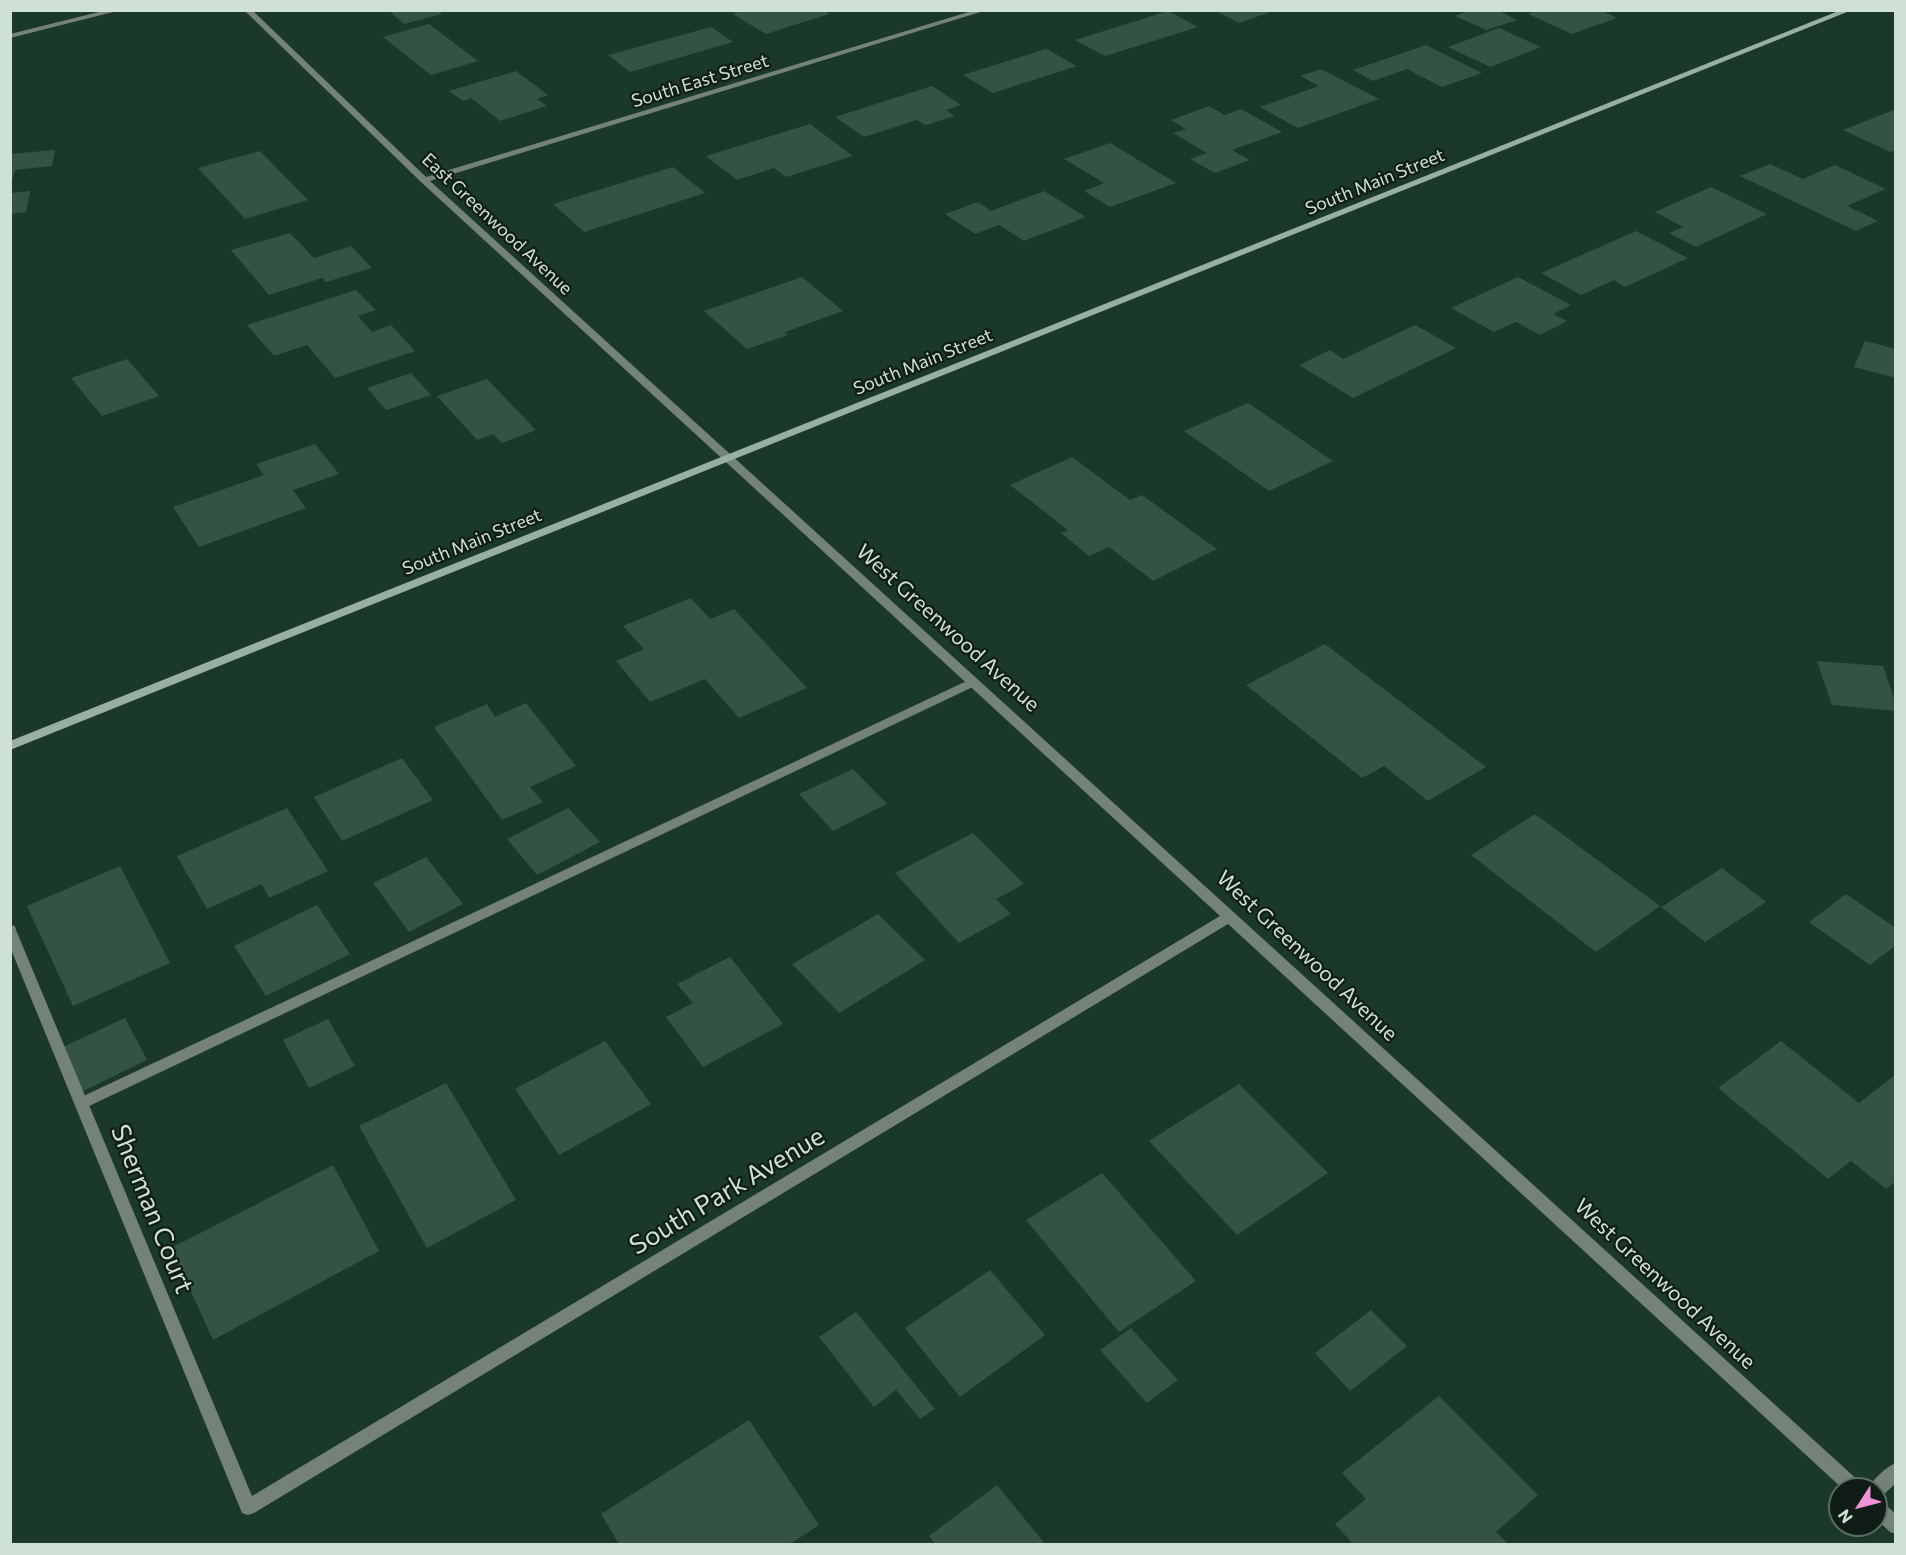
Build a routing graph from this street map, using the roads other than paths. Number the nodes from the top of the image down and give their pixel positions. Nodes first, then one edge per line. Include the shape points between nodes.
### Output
1 (118, 10) edge
2 (247, 10) edge
3 (984, 10) edge
4 (1849, 10) edge
5 (10, 36) edge
6 (424, 180) junction
7 (728, 458) junction
8 (973, 682) junction
9 (10, 746) edge
10 (1231, 916) junction
11 (10, 930) edge
12 (82, 1103) junction
13 (1842, 1477) edge
14 (248, 1507) joint

1 - 5 street
2 - 6 street, East Greenwood Avenue
3 - 6 street, South East Street
4 - 7 street, South Main Street
6 - 7 street, East Greenwood Avenue
7 - 8 street, West Greenwood Avenue
7 - 9 street, South Main Street
8 - 10 street, West Greenwood Avenue
8 - 12 street
10 - 13 street, West Greenwood Avenue
10 - 14 street, South Park Avenue
11 - 12 street, Sherman Court
12 - 14 street, Sherman Court

